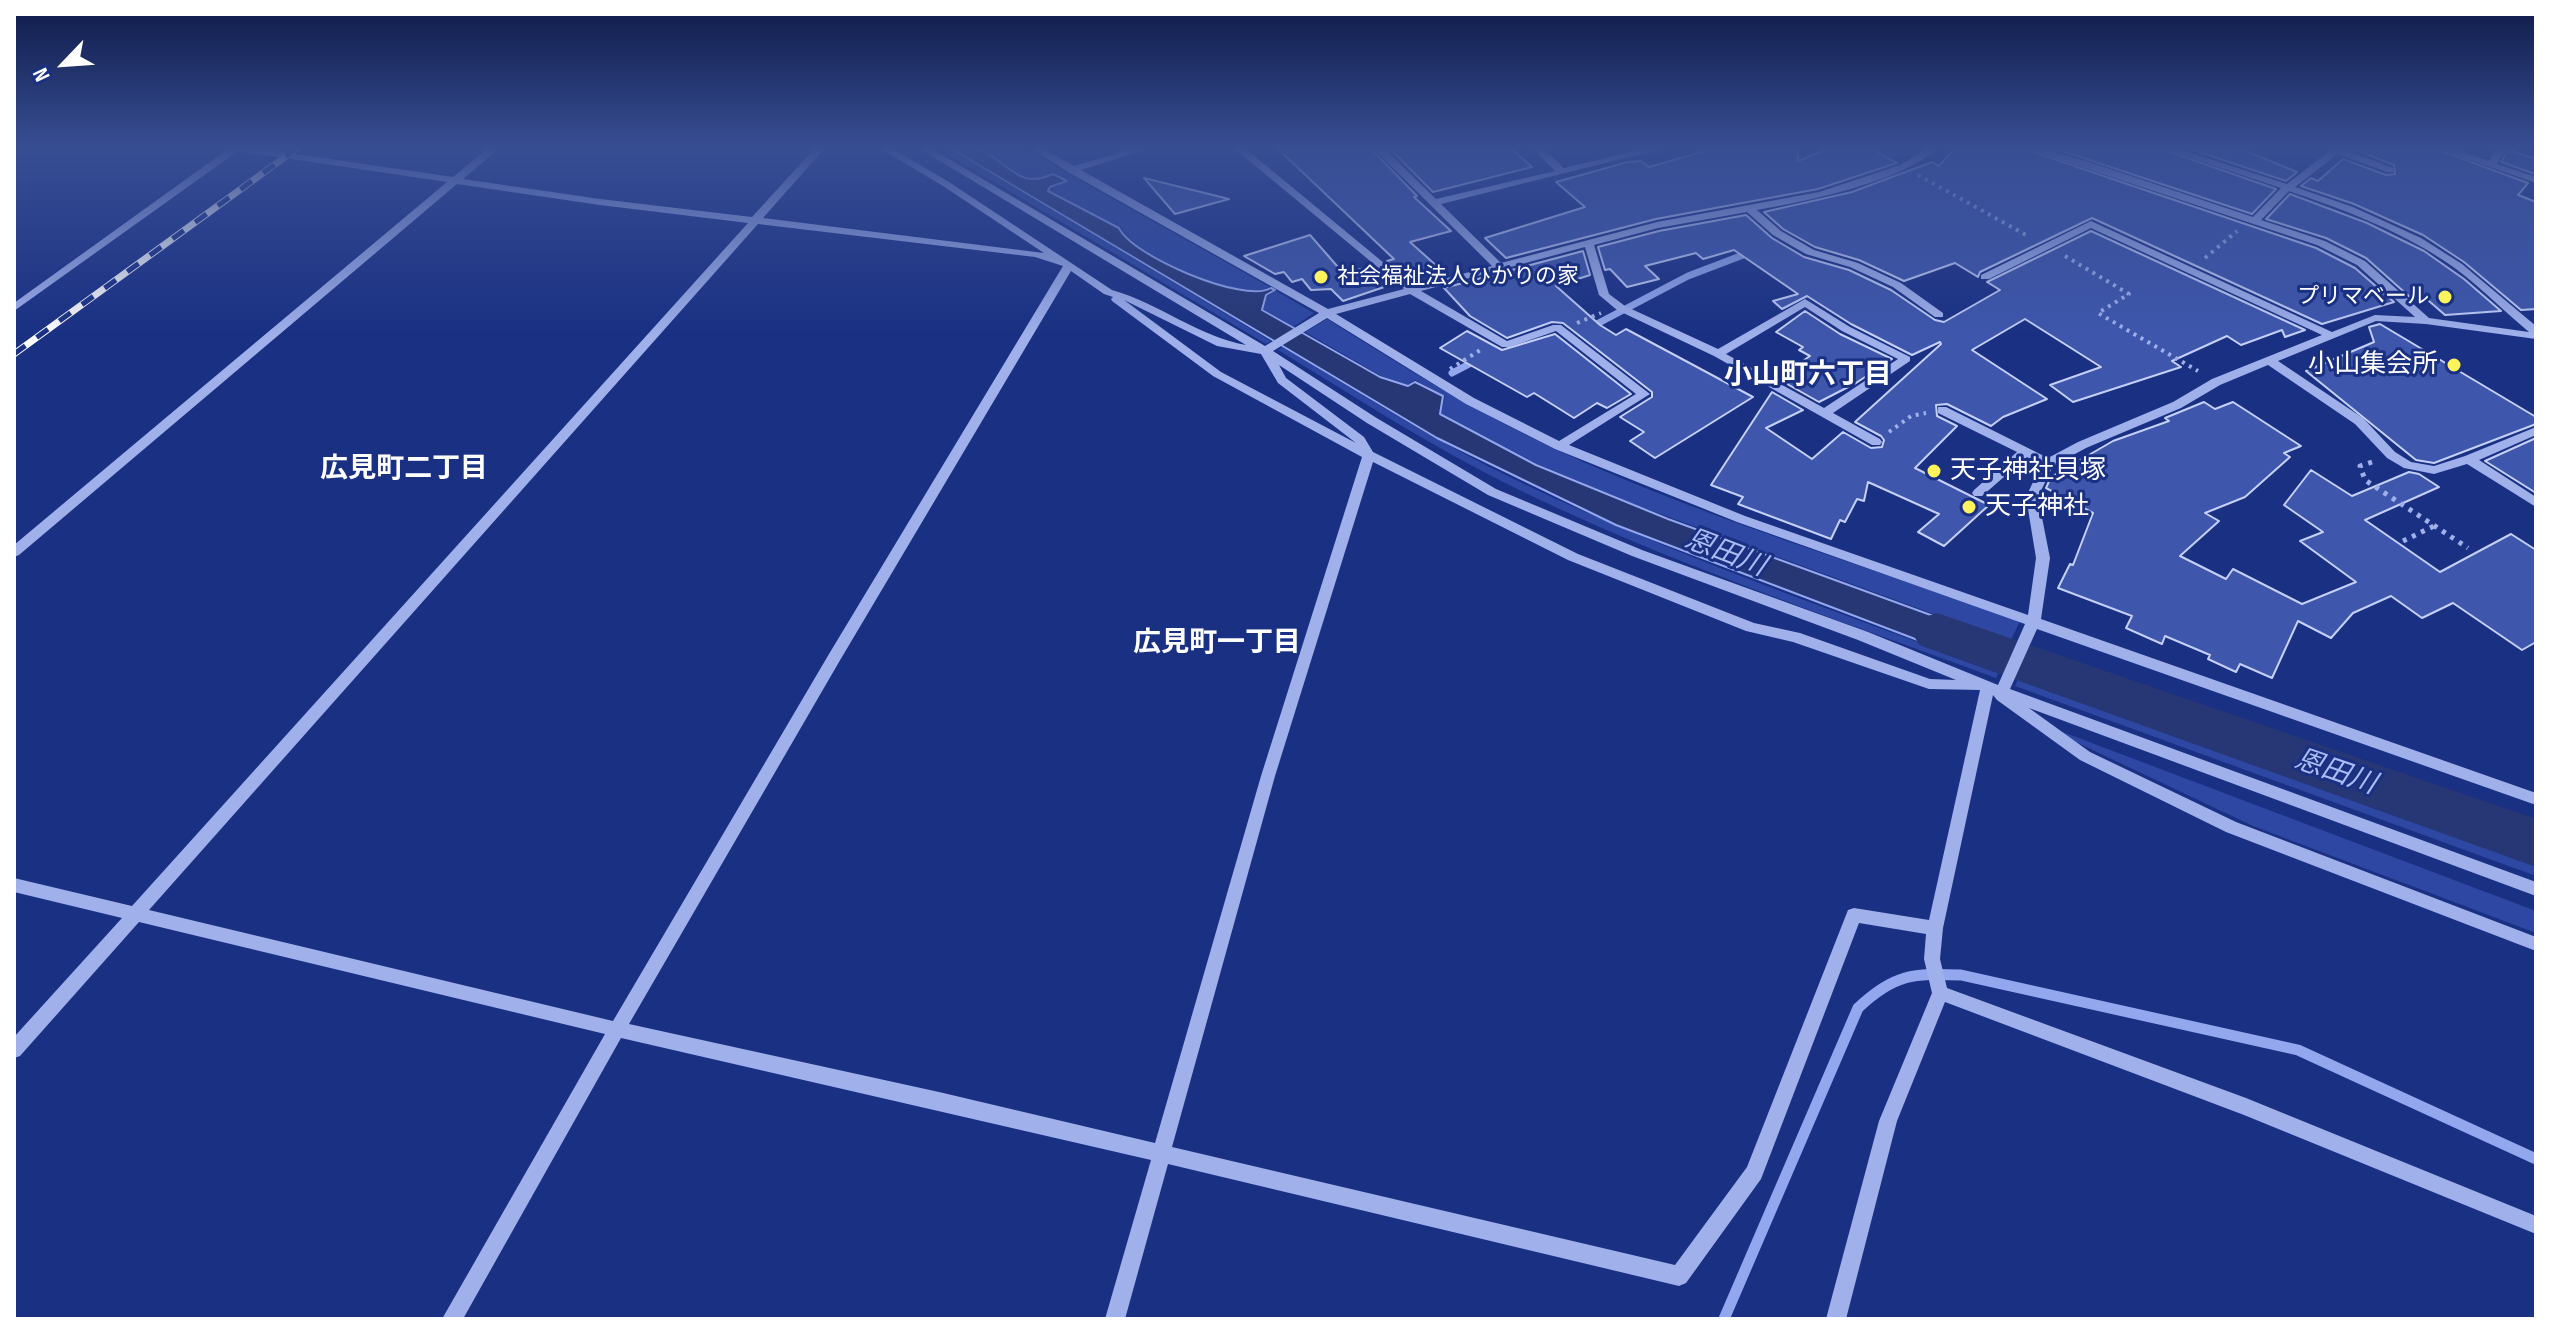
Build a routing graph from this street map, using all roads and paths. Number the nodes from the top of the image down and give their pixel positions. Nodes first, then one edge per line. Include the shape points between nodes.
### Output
1 (150, 211) edge
2 (420, 211) edge
3 (678, 211) edge
4 (766, 211) edge
5 (987, 211) edge
6 (1030, 211) edge
7 (1145, 211) edge
8 (1315, 211) edge
9 (1441, 211) edge
10 (1732, 211) edge
11 (1753, 211) edge
12 (1978, 211) edge
13 (2222, 211) edge
14 (2264, 211) edge
15 (2349, 211) edge
16 (757, 222) junction
17 (2253, 222) junction
18 (1588, 242) junction
19 (2048, 246) junction
20 (1069, 265) junction
21 (1498, 266) junction
22 (2187, 270) junction
23 (1985, 277) dead end
24 (1411, 290) junction
25 (1108, 292) junction
26 (1620, 307) junction
27 (14, 308) edge
28 (1327, 313) junction
29 (1939, 315) dead end
30 (2426, 321) junction
31 (1562, 330) junction
32 (2536, 334) edge
33 (2330, 335) junction
34 (1497, 339) junction
35 (1265, 351) junction
36 (1718, 354) junction
37 (2268, 360) junction
38 (1434, 380) junction
39 (2216, 382) junction
40 (1942, 410) joint
41 (1824, 414) junction
42 (2536, 431) edge
43 (1876, 442) joint
44 (1559, 446) junction
45 (2025, 452) junction
46 (1369, 455) junction
47 (2391, 455) junction
48 (2469, 459) junction
49 (2048, 463) junction
50 (1978, 493) dead end
51 (2536, 503) edge
52 (2434, 526) junction
53 (2403, 541) dead end
54 (2468, 548) dead end
55 (14, 552) edge
56 (2034, 620) junction
57 (1995, 689) junction
58 (2536, 799) edge
59 (14, 885) edge
60 (2536, 889) edge
61 (140, 913) junction
62 (1935, 928) junction
63 (2536, 944) edge
64 (1940, 992) junction
65 (615, 1029) junction
66 (14, 1050) edge
67 (1161, 1155) junction
68 (2536, 1225) edge
69 (452, 1319) edge
70 (1115, 1319) edge
71 (1836, 1319) edge

1 - 27 street
2 - 55 street
3 - 16 street
4 - 16 street
5 - 20 street
6 - 35 street
7 - 28 street
8 - 24 street
9 - 21 street
10 - 18 street
11 - 29 street via 1810,252 1897,285
12 - 19 path
13 - 17 street
14 - 17 street
15 - 32 street via 2446,258
16 - 20 street via 1036,254
16 - 61 street
17 - 22 path
17 - 30 street via 2321,243 2361,263
18 - 21 street
18 - 26 street via 1604,295
19 - 22 street via 2091,224
19 - 23 street
19 - 39 path via 2129,294 2098,313
20 - 25 street
20 - 65 street
21 - 24 street
22 - 33 street
24 - 28 street
24 - 34 street
25 - 35 street via 1133,299 1221,344
25 - 46 street via 1217,374
26 - 31 path
26 - 36 street
28 - 35 street
28 - 38 street
30 - 32 street
30 - 33 street via 2375,318
31 - 34 street via 1557,327 1506,345
31 - 44 street via 1644,394
33 - 37 street
34 - 38 path
35 - 46 street via 1282,380 1360,440
35 - 57 street via 1492,492
36 - 41 street
36 - 41 street via 1805,302 1906,359
37 - 39 street
37 - 47 street via 2359,421
38 - 44 street
39 - 49 street
40 - 43 path via 1911,416
40 - 45 street
41 - 43 street
42 - 48 street
44 - 56 street via 1741,519
45 - 49 street
45 - 50 street
46 - 57 street via 1573,557 1751,627 1929,684
46 - 67 street via 1268,776
47 - 48 street via 2434,470
47 - 52 path via 2360,466 2365,480
48 - 51 street
49 - 56 street via 2032,497 2043,558
52 - 53 path
52 - 54 path
56 - 57 street
56 - 58 street
57 - 60 street
57 - 62 street
57 - 63 street via 2085,756 2205,815
59 - 61 street
61 - 65 street
61 - 66 street
62 - 64 street via 1932,959
62 - 67 street via 1854,915 1754,1173 1679,1276
64 - 68 street via 2246,1107
64 - 71 street via 1888,1121
65 - 67 street
65 - 69 street
67 - 70 street

